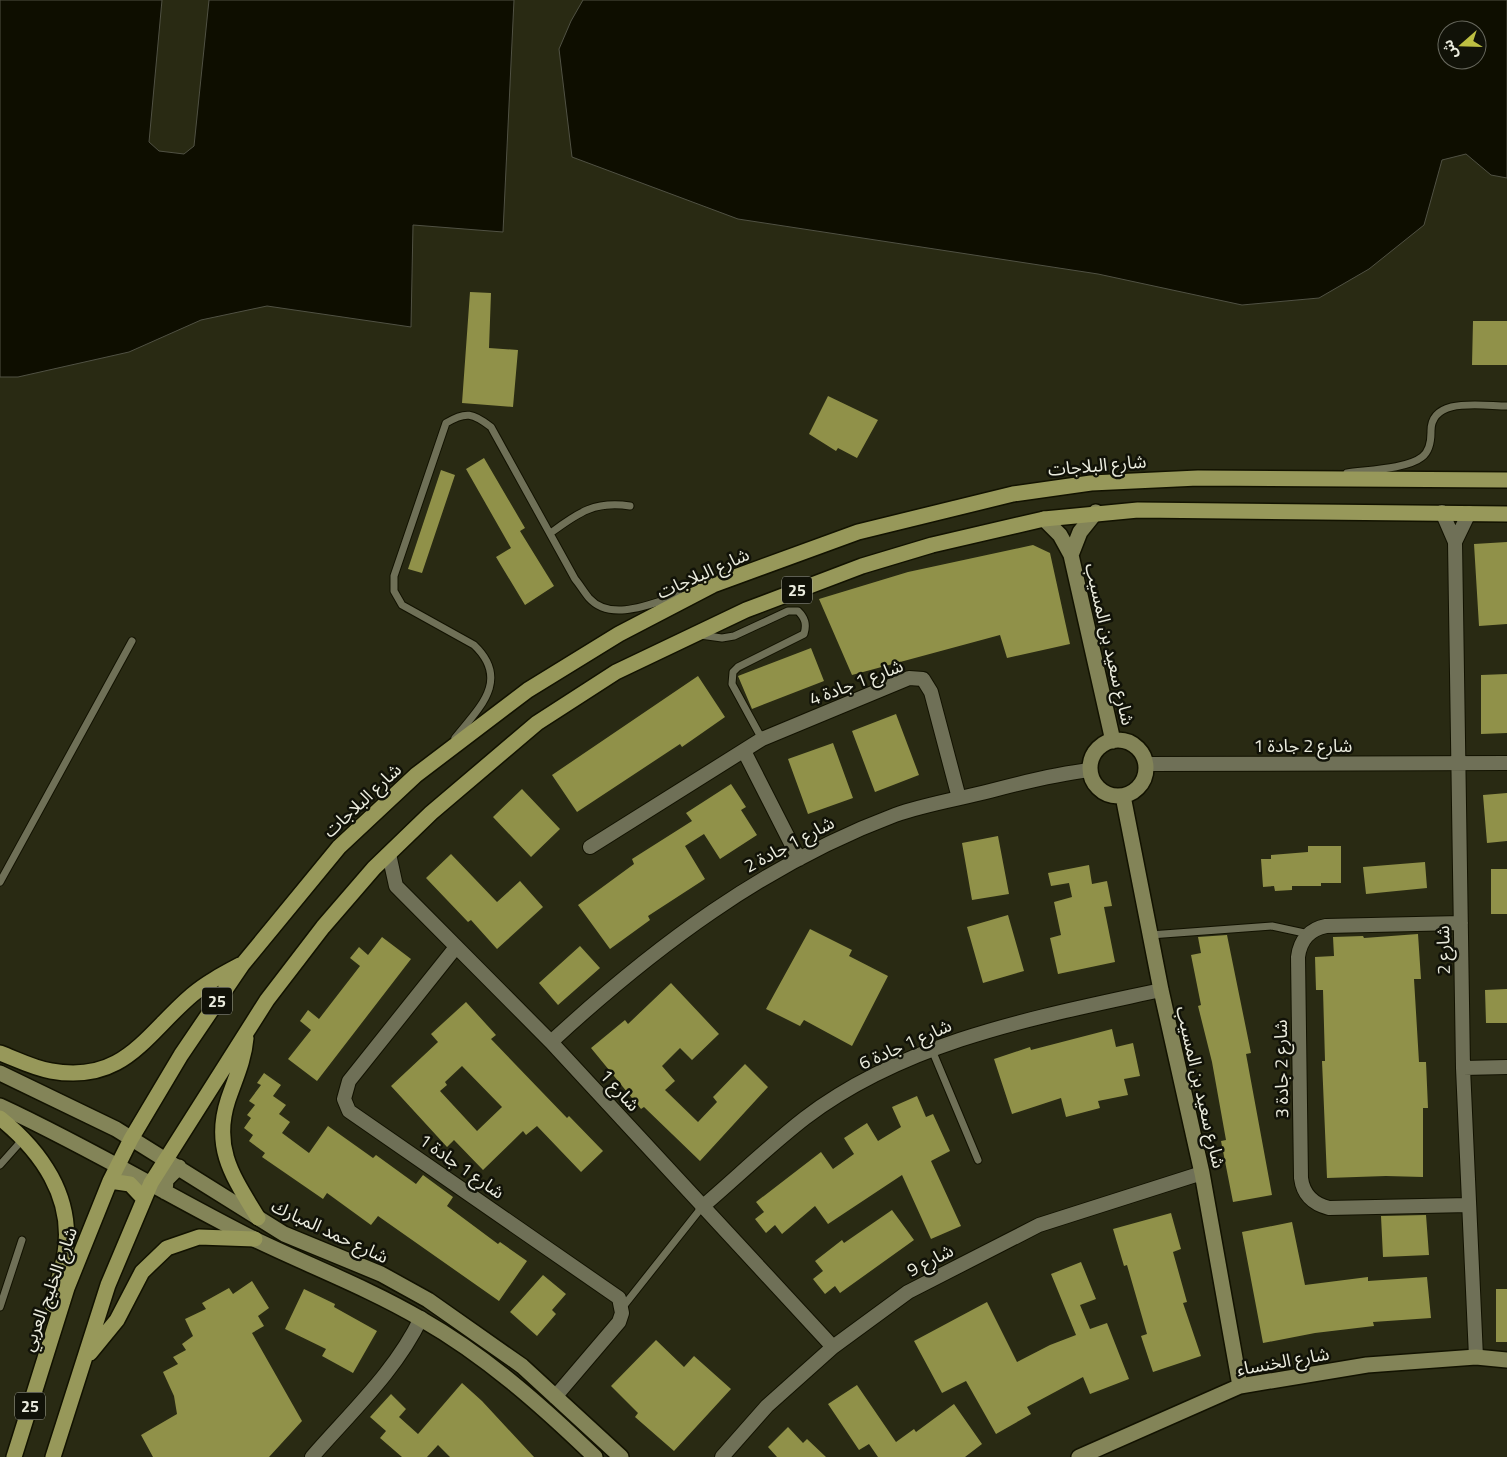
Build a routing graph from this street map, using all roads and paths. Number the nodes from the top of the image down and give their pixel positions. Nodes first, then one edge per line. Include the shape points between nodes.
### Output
1 (1507, 406) edge
2 (1305, 479) junction
3 (1507, 480) edge
4 (630, 506) dead end
5 (1096, 512) junction
6 (1442, 512) junction
7 (1469, 513) junction
8 (1507, 514) edge
9 (1044, 519) junction
10 (552, 532) junction
11 (1455, 542) junction
12 (1072, 555) junction
13 (713, 586) junction
14 (695, 634) junction
15 (132, 641) dead end
16 (762, 739) junction
17 (1113, 741) junction
18 (744, 750) junction
19 (443, 753) junction
20 (1507, 763) edge
21 (1146, 764) junction
22 (1460, 764) junction
23 (1090, 770) junction
24 (1124, 796) junction
25 (959, 798) junction
26 (590, 847) dead end
27 (388, 854) junction
28 (798, 859) junction
29 (0, 882) edge
30 (1461, 923) junction
31 (1309, 934) junction
32 (1150, 935) junction
33 (456, 947) junction
34 (242, 964) junction
35 (1161, 990) junction
36 (246, 1034) junction
37 (551, 1042) junction
38 (932, 1050) junction
39 (0, 1053) edge
40 (1507, 1067) edge
41 (1463, 1068) junction
42 (0, 1073) edge
43 (0, 1106) edge
44 (0, 1118) edge
45 (24, 1138) junction
46 (132, 1139) junction
47 (165, 1159) junction
48 (978, 1160) dead end
49 (119, 1164) junction
50 (0, 1165) edge
51 (179, 1167) junction
52 (1202, 1173) junction
53 (110, 1181) junction
54 (151, 1183) junction
55 (165, 1192) junction
56 (144, 1199) junction
57 (1469, 1204) junction
58 (702, 1207) junction
59 (258, 1218) junction
60 (255, 1239) junction
61 (22, 1240) dead end
62 (0, 1307) edge
63 (622, 1308) junction
64 (421, 1318) junction
65 (833, 1348) junction
66 (46, 1354) junction
67 (87, 1356) junction
68 (1476, 1357) junction
69 (1507, 1360) edge
70 (1240, 1386) junction
71 (555, 1397) junction
72 (14, 1457) edge
73 (53, 1457) edge
74 (312, 1457) edge
75 (596, 1457) edge
76 (622, 1457) edge
77 (722, 1457) edge
78 (1079, 1457) edge

1 - 2 lane via 1450,406 1438,412 1430,424 1431,443 1424,456 1408,464
2 - 3 main road, شارع البلاجات / 25
2 - 13 main road, شارع البلاجات / 25 via 1144,479 1023,492 858,532
4 - 10 lane via 610,505 580,511
5 - 6 main road, 25
5 - 9 main road, 25
5 - 12 street, شارع سعيد بن المسيب via 1080,532
6 - 7 main road, 25
6 - 11 street, شارع 2
7 - 8 main road, 25
7 - 11 street, شارع 2
9 - 12 street, شارع سعيد بن المسيب via 1060,535
9 - 14 main road, 25 via 940,543 862,566 746,610
10 - 13 lane via 590,600 606,608 628,610
10 - 19 lane via 491,427 478,417 461,414 446,422 394,576 394,591 402,605 474,644 489,667 492,680 487,698
11 - 22 street, شارع 2
12 - 17 street, شارع سعيد بن المسيب
13 - 19 main road, شارع البلاجات / 25 via 573,661 522,694
14 - 16 lane via 722,638 734,636 788,611 798,611 804,617 804,634 733,672 732,684
14 - 27 main road, 25 via 616,672 537,723
15 - 29 lane
16 - 18 street, شارع 1 جادة 4
16 - 25 street, شارع 1 جادة 4 via 909,678 923,679 931,692
17 - 21 street via 1134,745 1144,756
17 - 23 street via 1105,743 1094,754
18 - 26 street, شارع 1 جادة 4
18 - 28 street
19 - 34 main road, شارع البلاجات / 25 via 389,797 339,847
20 - 22 street, شارع 2 جادة 1
21 - 22 street, شارع 2 جادة 1
21 - 24 street via 1141,784
22 - 30 street, شارع 2
23 - 24 street via 1091,778 1101,791
23 - 25 street, شارع 1 جادة 2 via 1045,776
24 - 32 street, شارع سعيد بن المسيب
25 - 28 street, شارع 1 جادة 2 via 897,814
27 - 33 street, شارع 1 via 396,886
27 - 36 main road, 25 via 323,927 267,1000
28 - 37 street, شارع 1 جادة 2 via 744,889 693,924 644,961
30 - 31 street via 1326,926
30 - 41 street, شارع 2
31 - 32 lane via 1272,926
31 - 57 street, شارع 2 جادة 3 via 1301,944 1298,957 1301,1178 1305,1191 1314,1202 1329,1208
32 - 35 street, شارع سعيد بن المسيب
33 - 37 street, شارع 1
33 - 63 street, شارع 1 جادة 1 via 349,1081 344,1092 346,1105 349,1111 615,1294
34 - 39 main road via 193,994 142,1045 110,1065 86,1072 61,1072 36,1067
34 - 46 main road, شارع البلاجات / 25 via 180,1055
35 - 38 street, شارع 1 جادة 6 via 1003,1026
35 - 52 street, شارع سعيد بن المسيب
36 - 47 main road, 25
36 - 59 main road via 242,1064 225,1112 223,1139 232,1177
37 - 58 street, شارع 1
38 - 48 lane
38 - 58 street, شارع 1 جادة 6 via 866,1081 805,1118
40 - 41 street
41 - 57 street, شارع 2
42 - 46 street, شارع حمد المبارك
43 - 49 street
44 - 45 main road
45 - 50 lane
45 - 66 main road via 51,1174 65,1220 65,1252 50,1314
46 - 47 street, شارع حمد المبارك
46 - 49 main road, شارع الخليج العربي / 25
47 - 51 street, شارع حمد المبارك
47 - 54 main road, 25
49 - 53 main road, شارع الخليج العربي / 25
49 - 54 street
51 - 55 street via 166,1180
51 - 59 street, شارع حمد المبارك
52 - 65 street, شارع 9 via 1039,1225 908,1292
52 - 70 street, شارع سعيد بن المسيب
53 - 56 main road via 130,1184
53 - 66 main road, شارع الخليج العربي / 25 via 67,1288
54 - 55 street
54 - 56 main road, 25
55 - 60 street
56 - 67 main road, 25 via 108,1285
57 - 68 street, شارع 2
58 - 63 lane
58 - 65 street, شارع 1
59 - 71 street, شارع حمد المبارك via 293,1238 381,1274 428,1300 496,1346
60 - 64 street
60 - 67 main road via 199,1237 167,1248 142,1272 117,1320
61 - 62 lane
63 - 71 street via 619,1322
64 - 74 street via 396,1359
64 - 75 street via 467,1347 507,1378
65 - 77 street, شارع 9 via 767,1406
66 - 72 main road, شارع الخليج العربي / 25
67 - 73 main road, 25
68 - 69 street, شارع الخنساء
68 - 70 street, شارع الخنساء via 1367,1366
70 - 78 street, شارع الخنساء
71 - 76 street, شارع حمد المبارك

